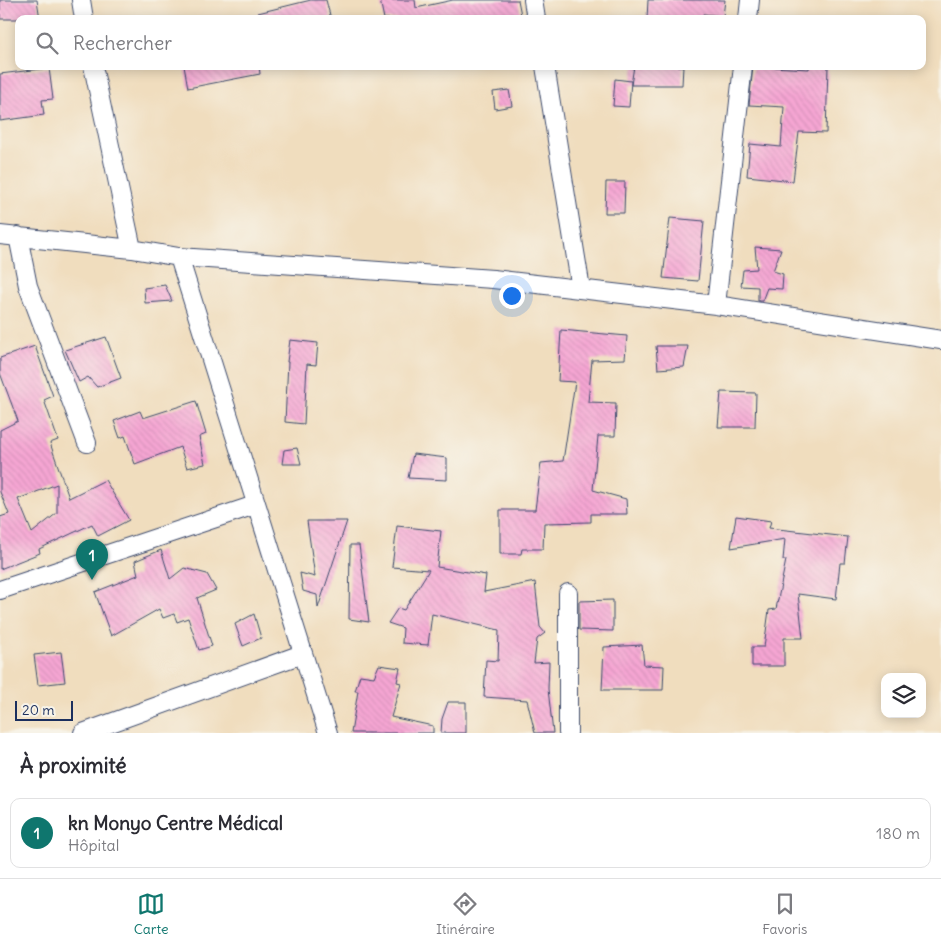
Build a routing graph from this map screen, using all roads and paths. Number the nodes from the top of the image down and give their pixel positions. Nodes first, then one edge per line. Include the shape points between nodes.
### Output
1 (80, 0) edge
2 (533, 0) edge
3 (750, 0) edge
4 (83, 15) edge
5 (535, 15) edge
6 (748, 15) edge
7 (94, 70) edge
8 (546, 70) edge
9 (743, 70) edge
10 (0, 234) edge
11 (18, 236) junction
12 (132, 249) junction
13 (179, 257) junction
14 (581, 289) junction
15 (716, 305) junction
16 (941, 340) edge
17 (87, 443) dead end
18 (255, 505) junction
19 (0, 590) edge
20 (568, 593) dead end
21 (302, 654) junction
22 (83, 733) edge
23 (328, 733) edge
24 (568, 733) edge

1 - 4 street
2 - 5 street
3 - 6 street
7 - 12 street
8 - 14 street
9 - 15 street
10 - 11 street
11 - 12 street
11 - 17 street via 28,286
12 - 13 street
13 - 14 street via 492,279
13 - 18 street
14 - 15 street
15 - 16 street
18 - 19 street
18 - 21 street
20 - 24 street
21 - 22 street
21 - 23 street

